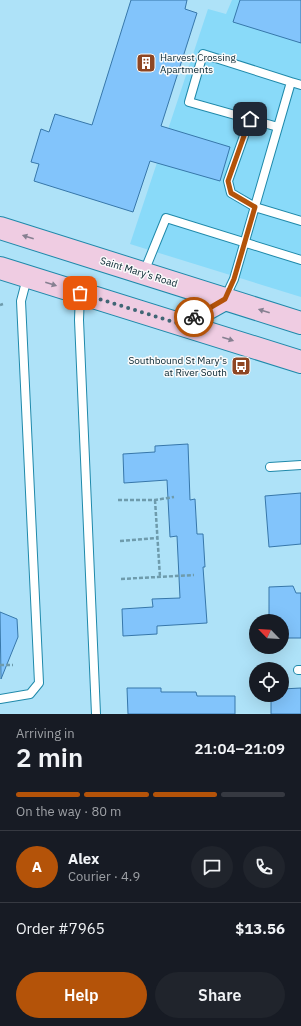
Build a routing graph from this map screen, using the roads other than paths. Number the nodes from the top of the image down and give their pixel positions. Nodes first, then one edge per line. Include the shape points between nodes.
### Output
1 (291, 82) junction
2 (301, 85) edge
3 (250, 119) junction
4 (278, 128) junction
5 (255, 207) junction
6 (301, 221) edge
7 (0, 228) edge
8 (244, 243) junction
9 (301, 260) edge
10 (0, 268) edge
11 (143, 274) junction
12 (28, 277) junction
13 (80, 293) junction
14 (225, 299) junction
15 (298, 320) edge
16 (180, 324) junction
17 (301, 362) edge
18 (301, 465) edge
19 (270, 467) dead end
20 (0, 699) edge
21 (96, 714) edge

1 - 2 lane
1 - 3 lane via 202,54 189,102
1 - 4 lane
3 - 4 lane
3 - 5 lane via 228,181 231,193
4 - 5 lane
5 - 6 lane
5 - 8 lane
11 -> 7 main road, Saint Mary’s Road
8 - 9 lane
8 - 11 lane via 166,218
8 - 14 lane via 234,279
10 - 12 main road
11 - 14 main road, Saint Mary’s Road
12 -> 13 main road
12 - 20 lane via 21,301 39,683 30,694
13 - 16 main road
13 - 21 lane via 79,320
15 -> 14 main road, Saint Mary’s Road
14 - 16 main road
16 -> 17 main road
18 - 19 lane

